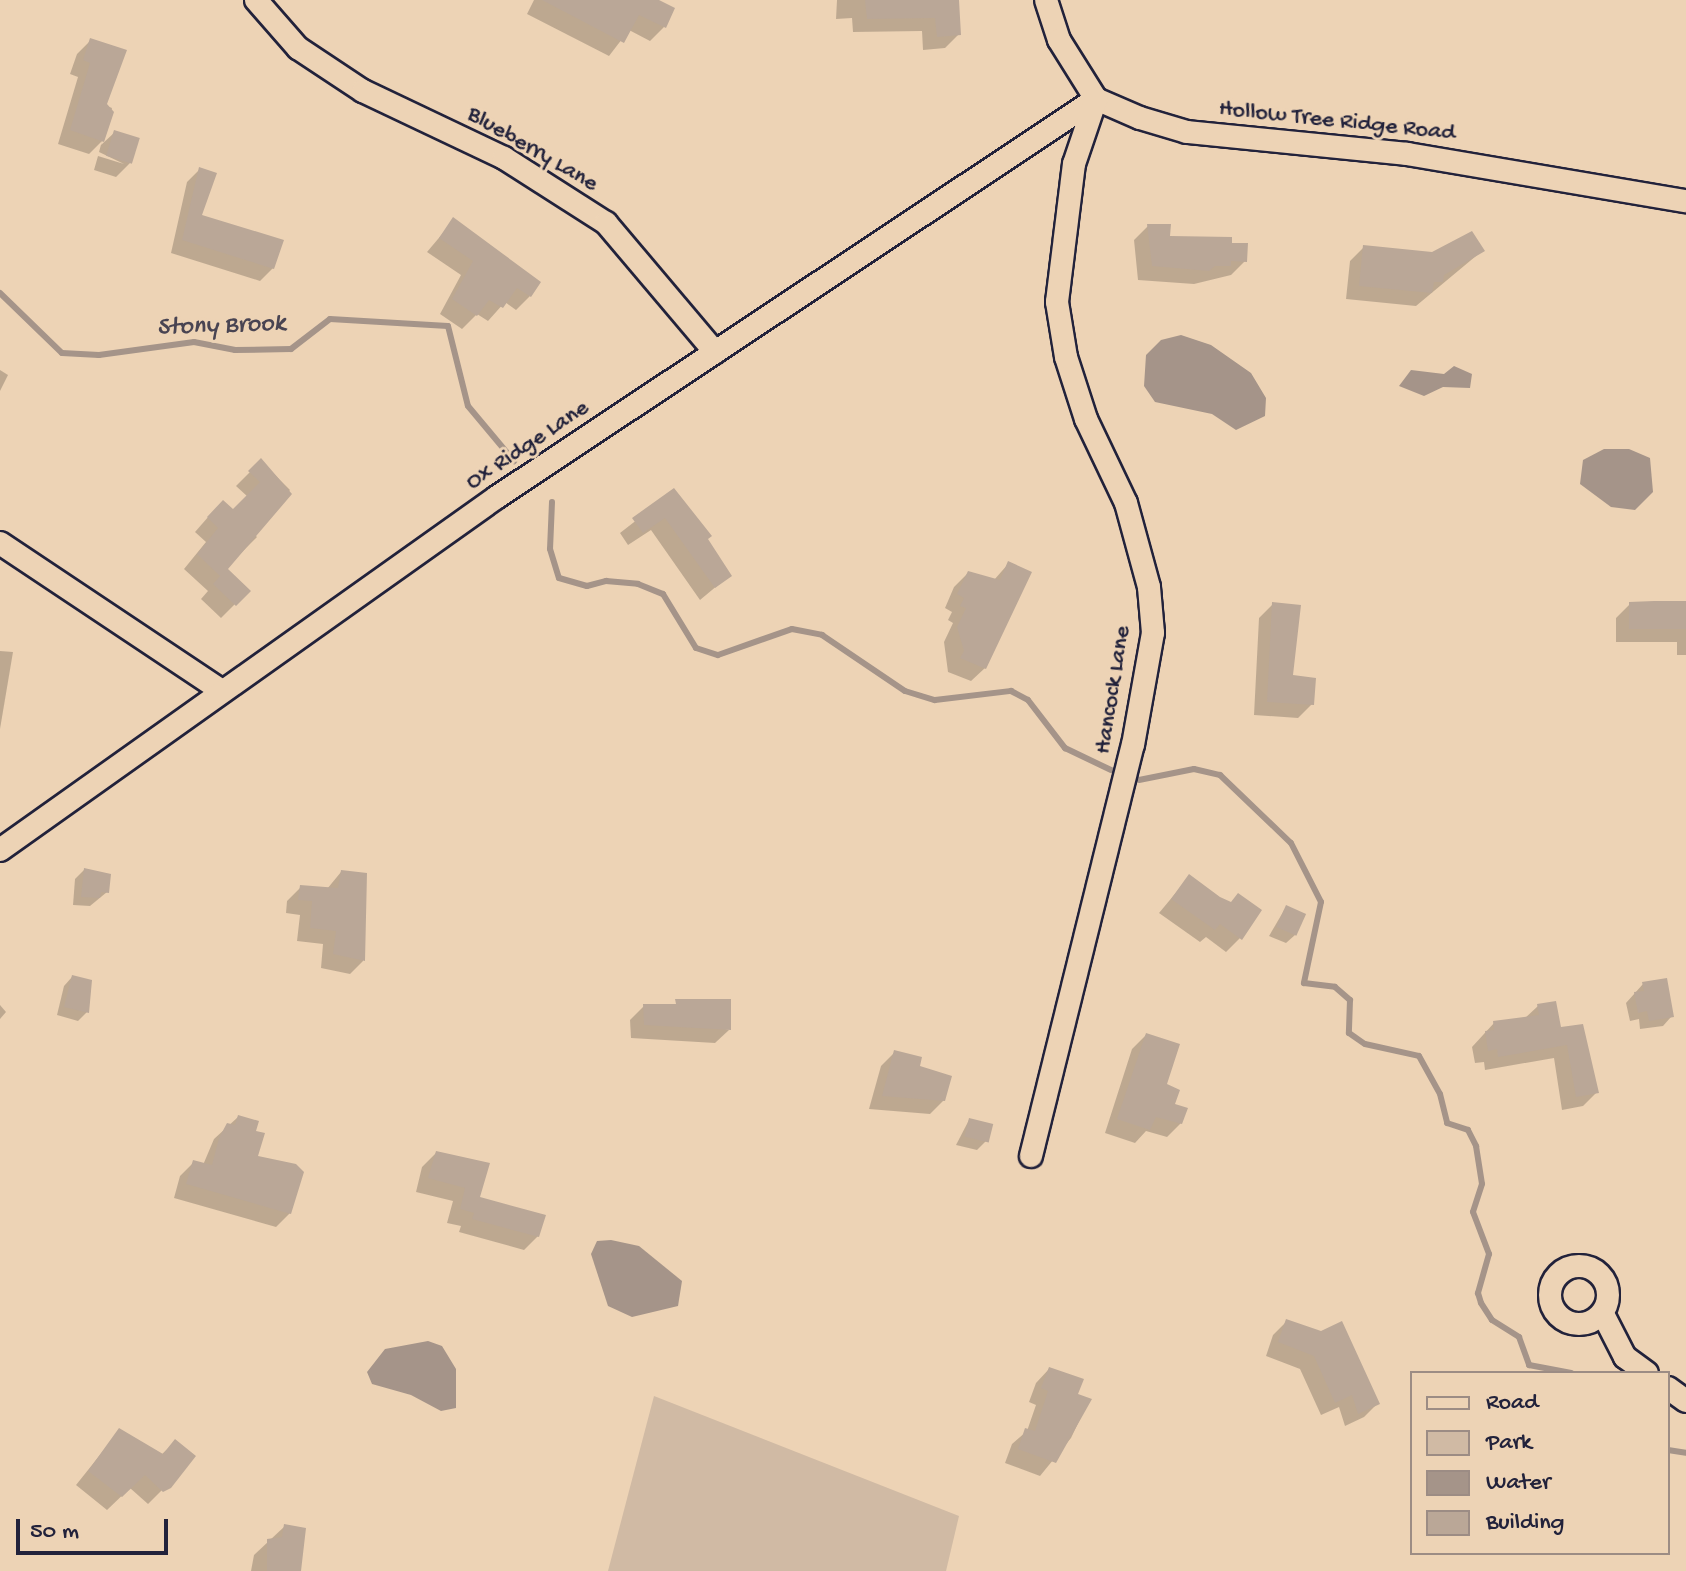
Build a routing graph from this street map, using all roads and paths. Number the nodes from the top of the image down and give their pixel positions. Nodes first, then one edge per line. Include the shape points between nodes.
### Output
1 (256, 0) edge
2 (1046, 0) edge
3 (1096, 99) junction
4 (1686, 201) edge
5 (715, 352) junction
6 (0, 543) edge
7 (222, 691) junction
8 (0, 850) edge
9 (1031, 1156) dead end
10 (1604, 1316) dead end
11 (1644, 1371) edge

1 - 5 street, Blueberry Lane via 298,48 363,91 504,158 606,223
2 - 3 street via 1059,40
3 - 4 street, Hollow Tree Ridge Road via 1187,132 1407,154
3 - 5 street, Ox Ridge Lane
3 - 9 street, Hancock Lane via 1074,164 1057,302 1066,357 1086,419 1126,503 1149,587 1153,633 1133,745
5 - 7 street, Ox Ridge Lane
6 - 7 street
7 - 8 street, Ox Ridge Lane
10 - 11 street via 1625,1357

